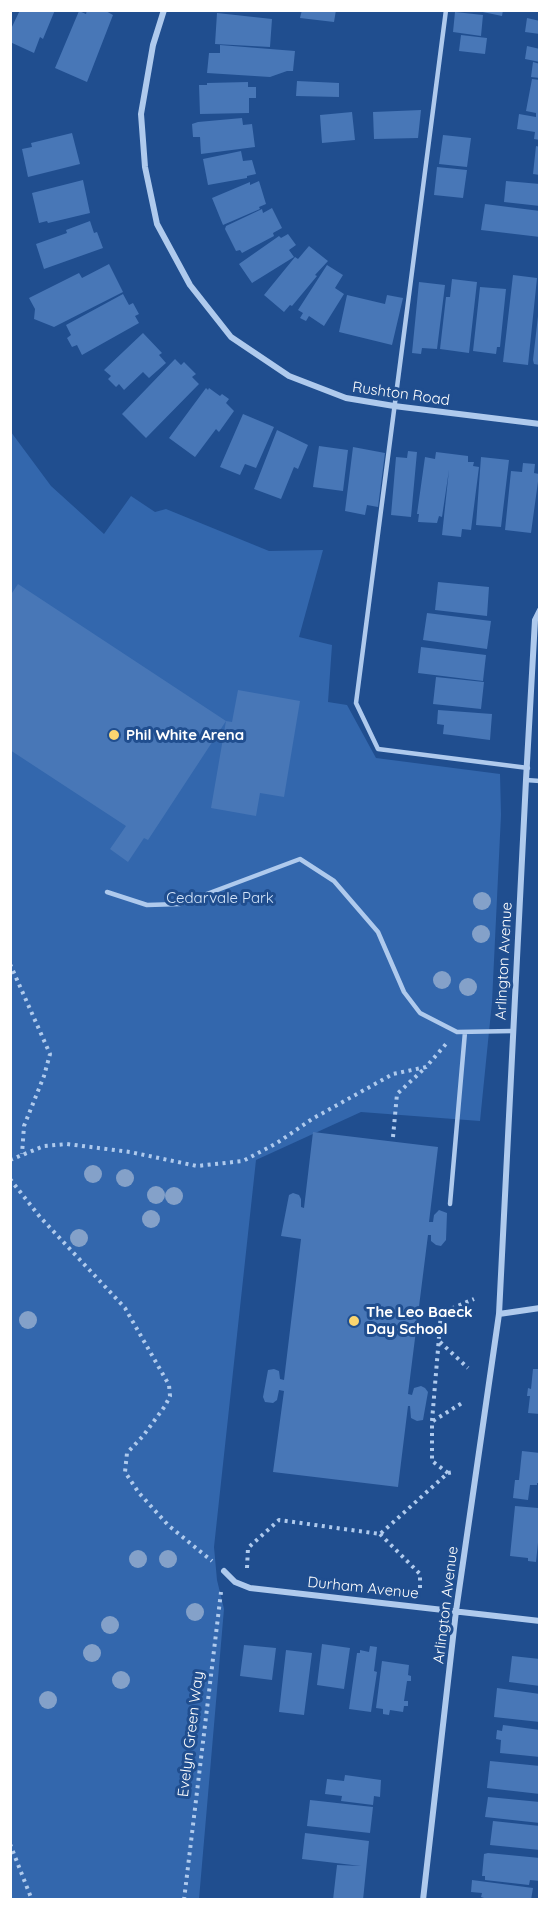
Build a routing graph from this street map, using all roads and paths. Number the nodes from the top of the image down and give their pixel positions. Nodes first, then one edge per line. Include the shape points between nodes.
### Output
1 (164, 10) edge
2 (446, 10) edge
3 (394, 406) junction
4 (540, 424) edge
5 (540, 610) edge
6 (528, 768) junction
7 (526, 780) junction
8 (540, 781) edge
9 (107, 892) dead end
10 (10, 964) edge
11 (513, 1030) junction
12 (457, 1032) junction
13 (465, 1032) junction
14 (426, 1067) junction
15 (393, 1137) dead end
16 (22, 1154) junction
17 (10, 1160) edge
18 (10, 1179) edge
19 (450, 1204) dead end
20 (474, 1299) dead end
21 (540, 1308) edge
22 (499, 1314) junction
23 (440, 1342) junction
24 (468, 1368) dead end
25 (462, 1402) dead end
26 (432, 1421) junction
27 (454, 1472) dead end
28 (448, 1473) junction
29 (380, 1534) junction
30 (247, 1568) dead end
31 (224, 1571) junction
32 (420, 1589) dead end
33 (456, 1611) junction
34 (540, 1621) edge
35 (10, 1844) edge
36 (32, 1899) edge
37 (184, 1899) edge
38 (423, 1899) edge

1 - 3 street, Rushton Road via 153,45 141,114 145,167 157,224 190,285 231,337 289,376 346,398
2 - 3 lane
3 - 4 street, Rushton Road
3 - 6 lane via 356,703 378,748
5 - 6 street, Arlington Avenue via 536,620
6 - 7 street, Arlington Avenue
7 - 8 lane
7 - 11 street, Arlington Avenue
9 - 12 lane via 147,905 180,904 300,859 334,881 378,932 404,992 420,1013
10 - 16 path via 50,1054 24,1126
11 - 13 lane
11 - 22 street, Arlington Avenue
12 - 13 lane
12 - 14 path
13 - 19 lane
14 - 15 path via 397,1094
14 - 16 path via 393,1074 243,1161 197,1166 67,1144 44,1146
16 - 17 path
18 - 31 path via 125,1308 145,1340 169,1385 170,1396 127,1453 125,1472 168,1524
20 - 23 path via 441,1313
21 - 22 street
22 - 33 street, Arlington Avenue
23 - 24 path
23 - 26 path
25 - 26 path
26 - 28 path via 432,1461
27 - 28 path
28 - 29 path
29 - 30 path via 279,1520 248,1548
29 - 32 path via 420,1575
31 - 33 street, Durham Avenue via 235,1582 250,1588
31 - 37 path, Evelyn Green Way
33 - 34 street, Durham Avenue
33 - 38 street, Arlington Avenue
35 - 36 path

